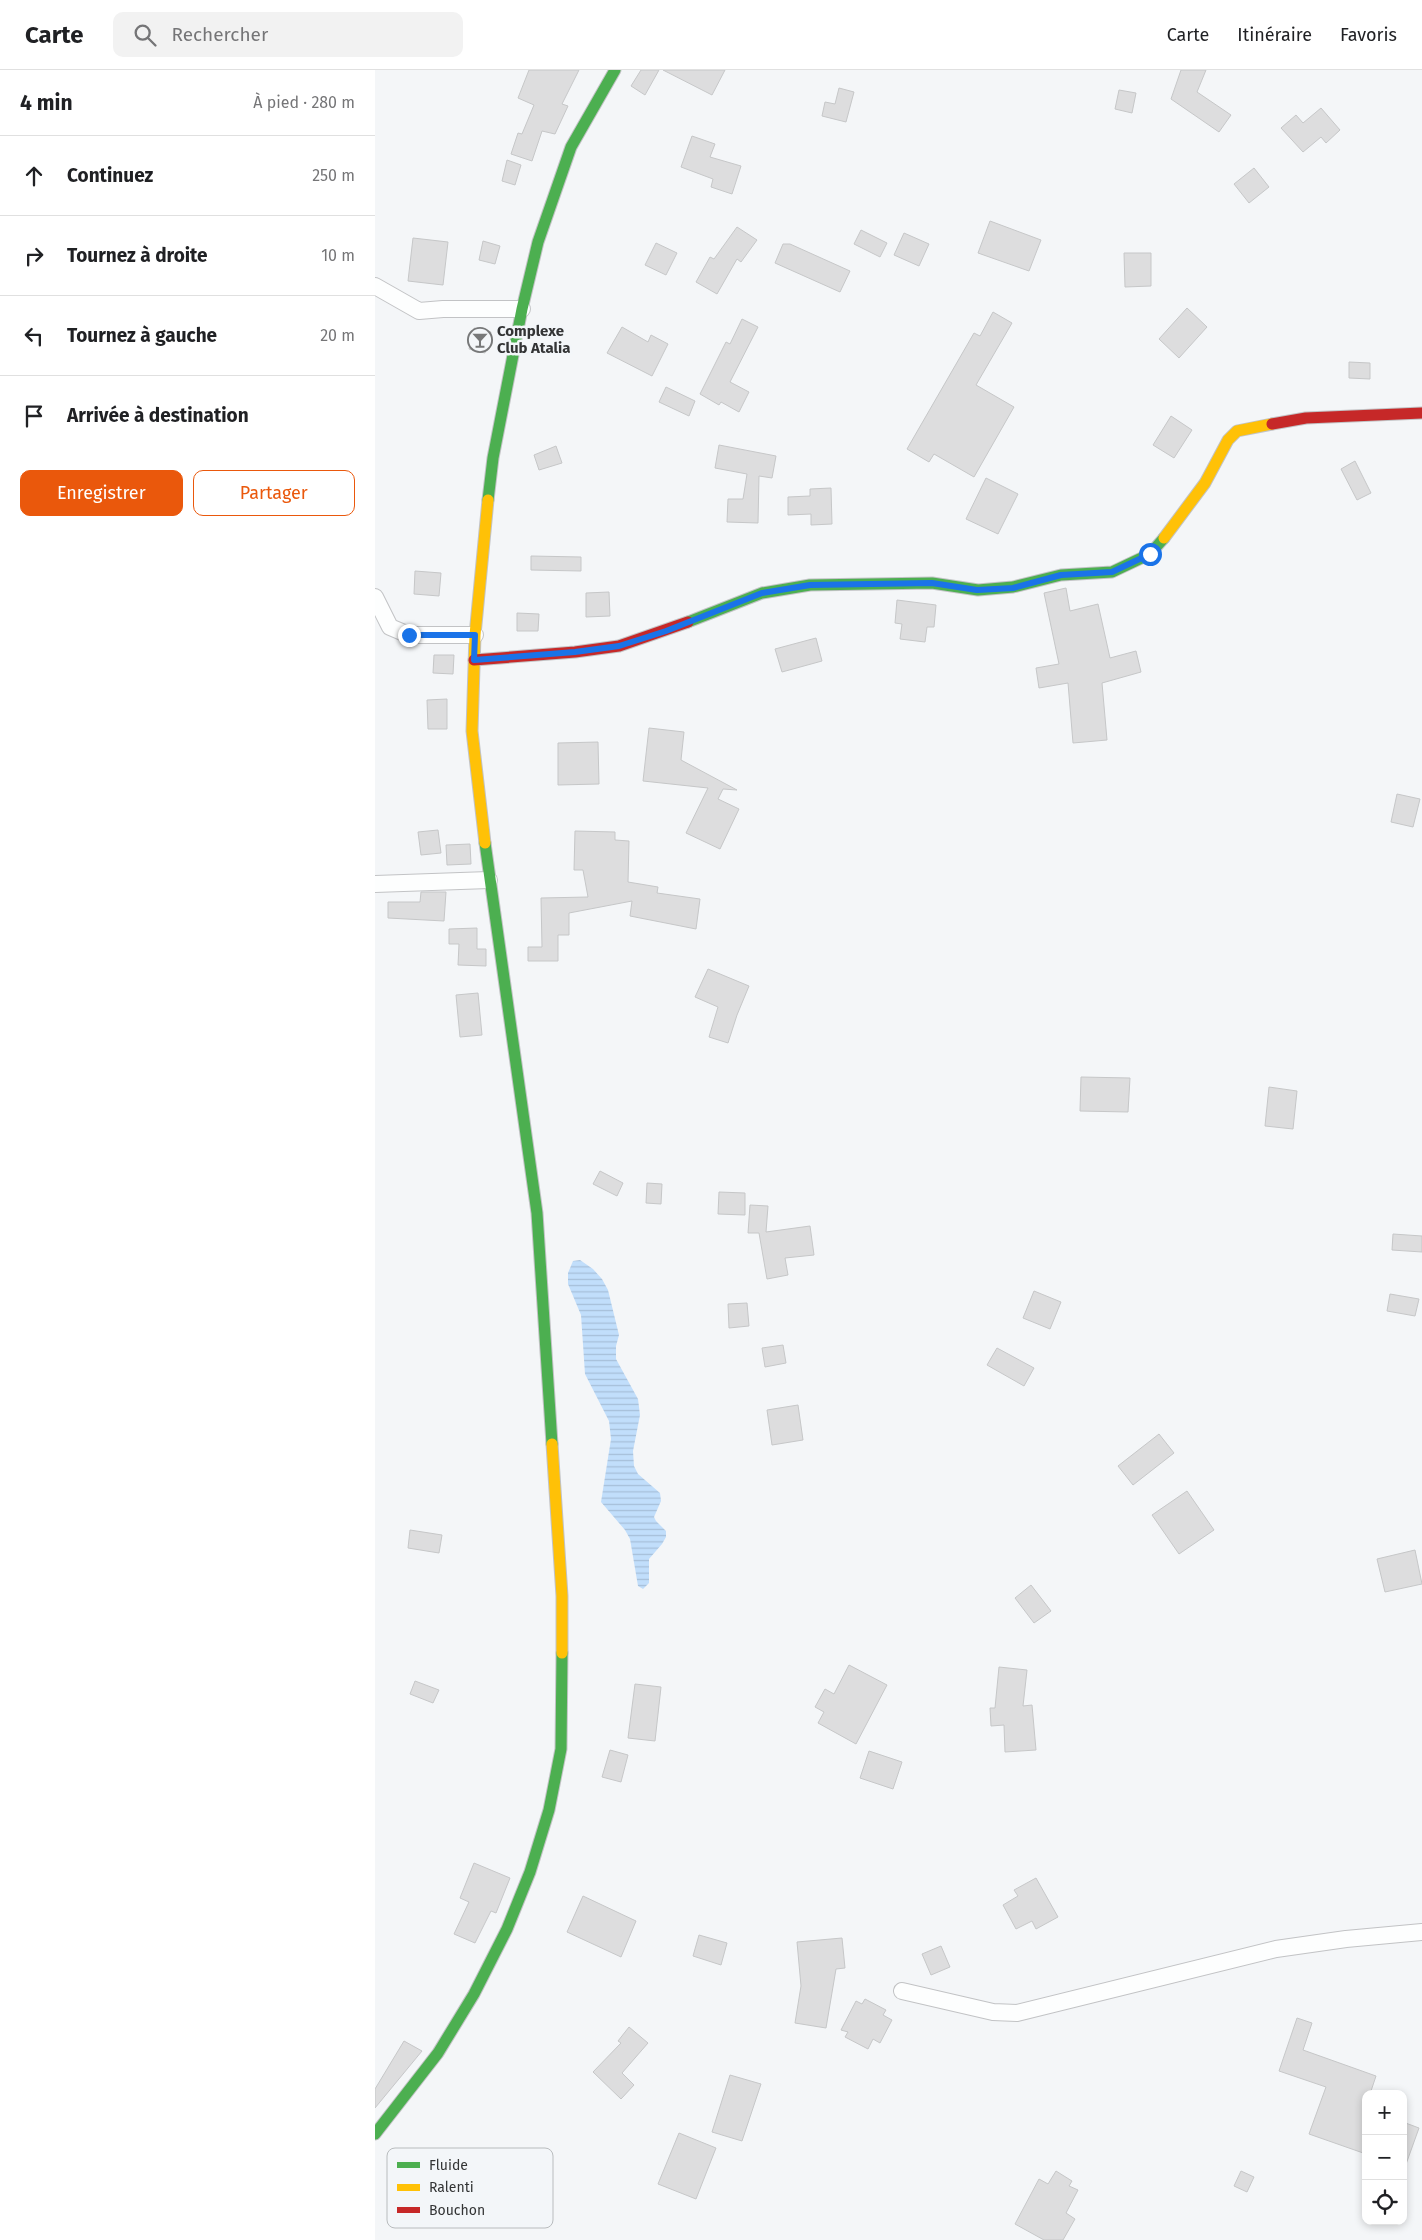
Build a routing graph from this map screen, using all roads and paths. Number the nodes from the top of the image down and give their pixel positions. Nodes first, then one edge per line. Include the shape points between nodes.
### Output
1 (615, 70) edge
2 (375, 286) edge
3 (522, 309) junction
4 (1422, 414) edge
5 (375, 597) edge
6 (475, 635) junction
7 (474, 660) junction
8 (489, 880) junction
9 (375, 884) edge
10 (1422, 1932) edge
11 (902, 1991) dead end
12 (375, 2134) edge

1 - 3 street via 571,147 537,242
2 - 3 street via 419,311
3 - 6 street via 493,458
4 - 7 street via 1306,418 1237,431 1228,440 1205,483 1150,554 1112,572 1061,575 1013,588 977,590 932,583 810,585 762,593 619,646
5 - 6 street via 390,627 409,635
6 - 7 street
7 - 8 street via 471,731
8 - 9 street
8 - 12 street via 537,1213 562,1596 561,1749 546,1819 530,1872 507,1929 474,1994 438,2053
10 - 11 street via 1276,1949 1017,2013 993,2012

